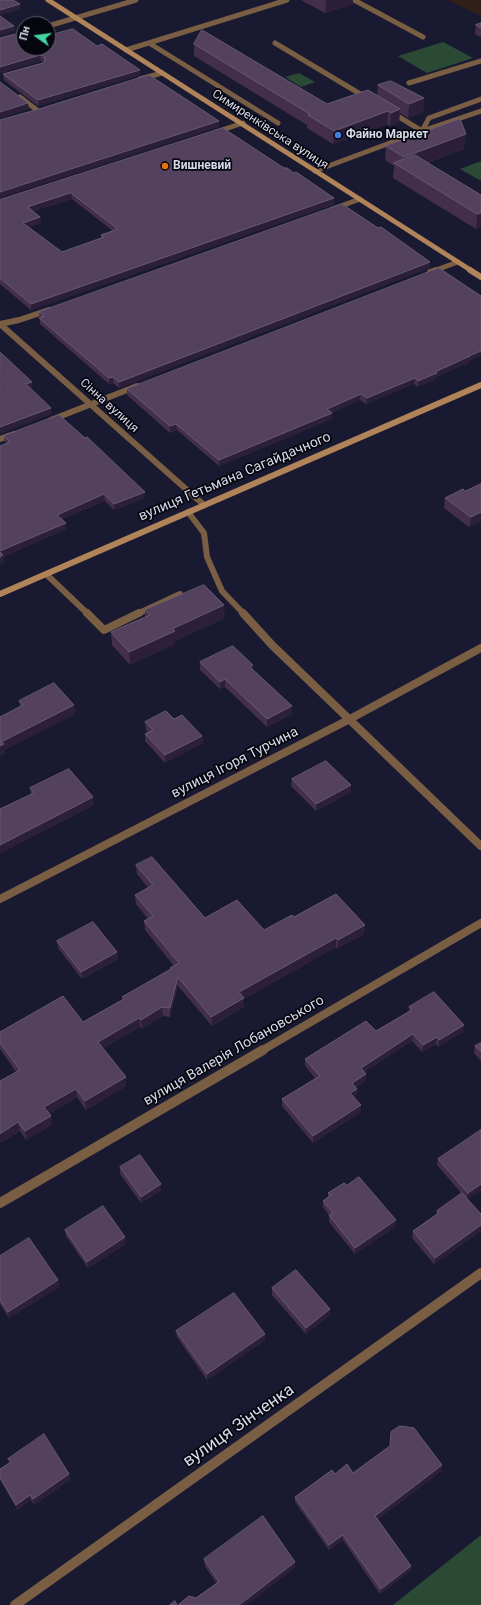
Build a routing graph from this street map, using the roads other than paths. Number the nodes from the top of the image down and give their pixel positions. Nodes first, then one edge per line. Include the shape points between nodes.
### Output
1 (48, 0) edge
2 (136, 0) edge
3 (286, 0) edge
4 (354, 0) edge
5 (75, 18) junction
6 (56, 24) edge
7 (423, 37) dead end
8 (149, 43) junction
9 (275, 44) dead end
10 (126, 50) junction
11 (481, 61) edge
12 (162, 72) junction
13 (132, 82) edge
14 (409, 83) dead end
15 (13, 92) edge
16 (481, 99) edge
17 (373, 102) edge
18 (45, 108) edge
19 (38, 110) junction
20 (387, 110) edge
21 (481, 111) edge
22 (30, 113) edge
23 (243, 123) junction
24 (278, 123) dead end
25 (422, 131) junction
26 (211, 134) edge
27 (315, 171) junction
28 (360, 199) junction
29 (328, 210) edge
30 (458, 262) junction
31 (425, 274) edge
32 (481, 276) edge
33 (57, 306) edge
34 (0, 324) edge
35 (146, 383) edge
36 (481, 385) edge
37 (91, 404) junction
38 (43, 423) edge
39 (22, 431) edge
40 (0, 439) edge
41 (204, 505) junction
42 (188, 512) junction
43 (46, 574) junction
44 (0, 594) edge
45 (180, 594) edge
46 (481, 648) edge
47 (348, 720) junction
48 (481, 846) edge
49 (0, 899) edge
50 (481, 923) edge
51 (0, 1203) edge
52 (481, 1273) edge
53 (15, 1605) edge

1 - 5 street, Симиренківська вулиця
2 - 5 street
3 - 8 street
4 - 7 street
5 - 6 street
5 - 10 street, Симиренківська вулиця
8 - 10 street
8 - 24 street
9 - 17 street
10 - 12 street, Симиренківська вулиця
11 - 14 street
12 - 13 street
12 - 23 street, Симиренківська вулиця
15 - 19 street
16 - 25 street via 429,118
18 - 19 street
19 - 22 street
20 - 25 street
21 - 25 street
23 - 26 street
23 - 27 street, Симиренківська вулиця
25 - 27 street
27 - 28 street, Симиренківська вулиця
28 - 29 street
28 - 30 street, Симиренківська вулиця
30 - 31 street
30 - 32 street, Симиренківська вулиця
33 - 34 street
34 - 37 street, Сінна вулиця
35 - 37 street
36 - 41 street, вулиця Гетьмана Сагайдачного
37 - 38 street
37 - 41 street, Сінна вулиця
39 - 40 street
41 - 42 street, вулиця Гетьмана Сагайдачного
42 - 43 street, вулиця Гетьмана Сагайдачного
42 - 47 street via 204,533 207,557 222,591
43 - 44 street, вулиця Гетьмана Сагайдачного
43 - 45 street via 104,630
46 - 47 street, вулиця Ігоря Турчина
47 - 48 street
47 - 49 street, вулиця Ігоря Турчина
50 - 51 street, вулиця Валерія Лобановського
52 - 53 street, вулиця Зінченка

